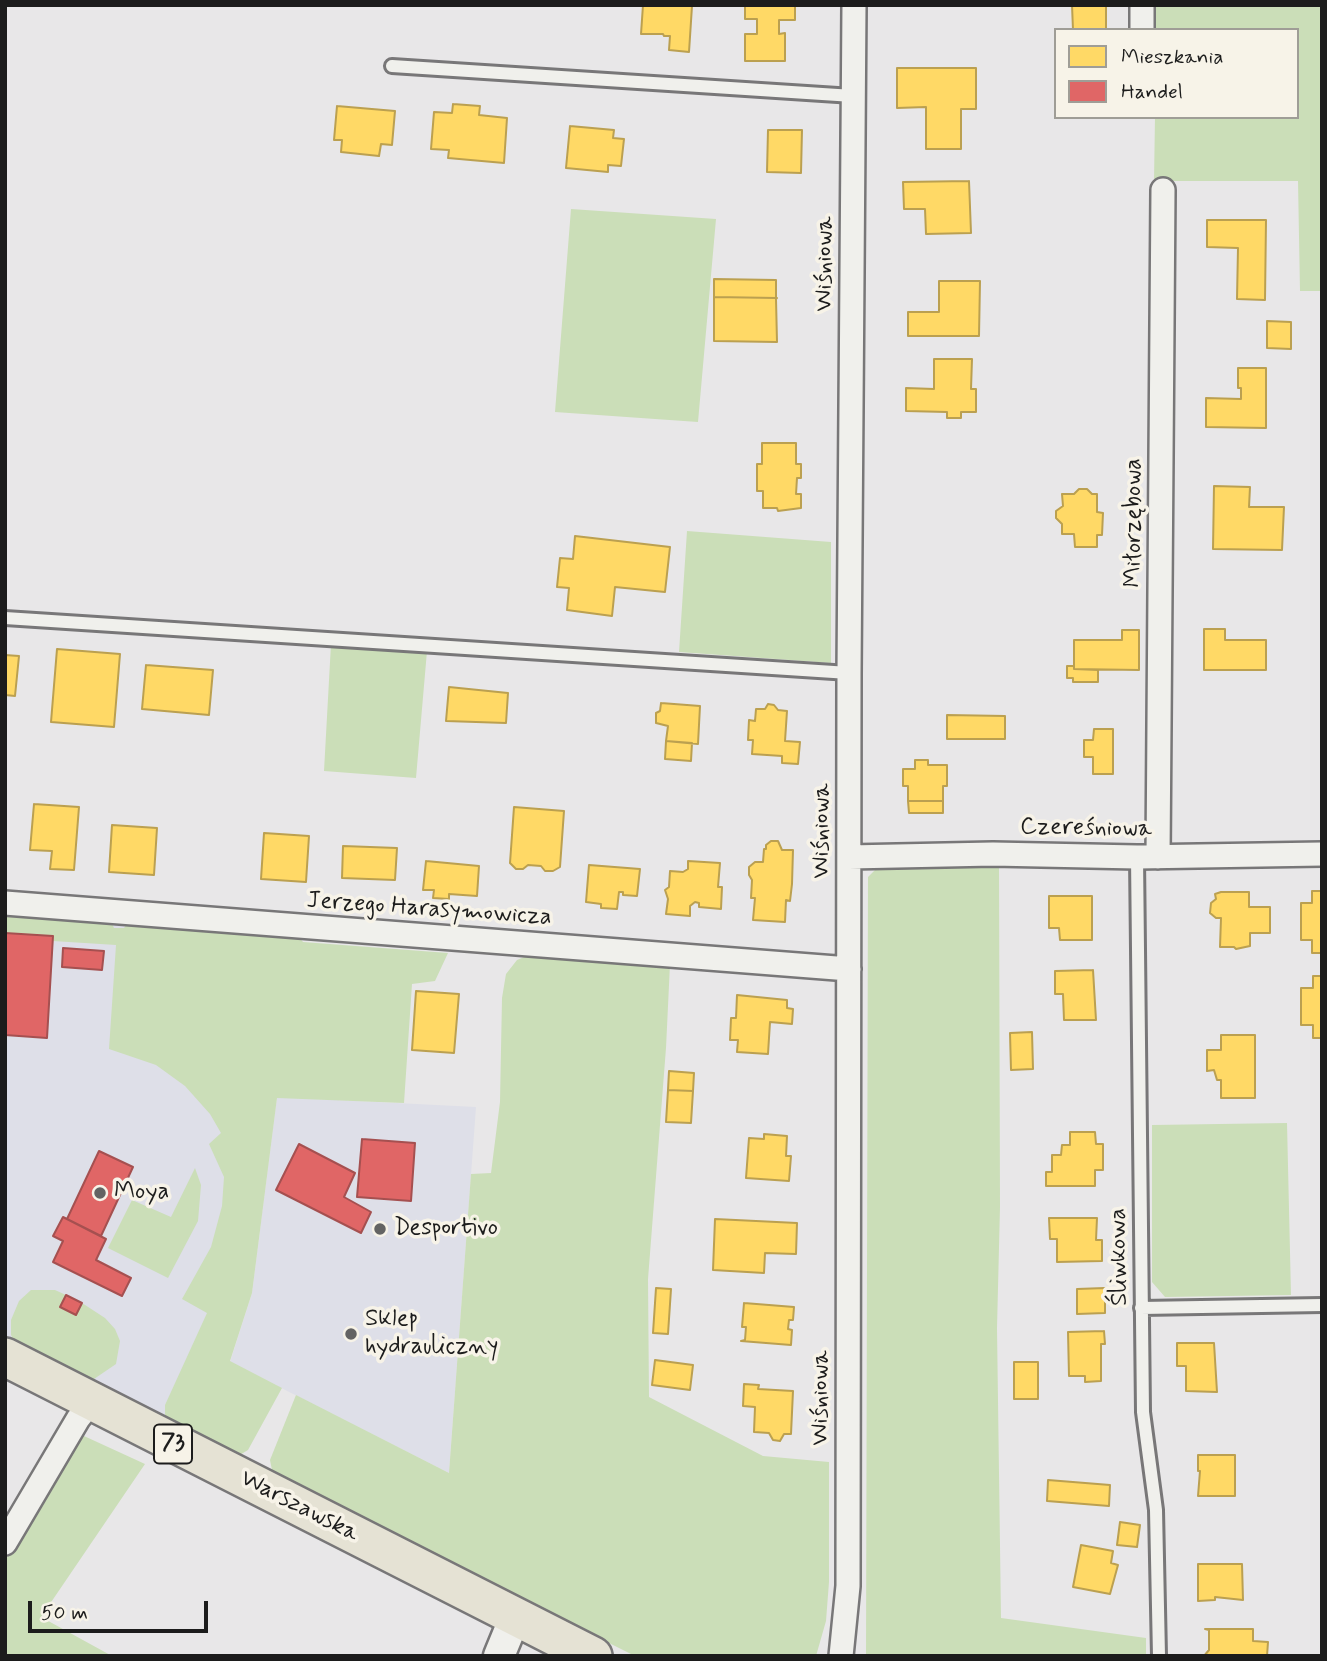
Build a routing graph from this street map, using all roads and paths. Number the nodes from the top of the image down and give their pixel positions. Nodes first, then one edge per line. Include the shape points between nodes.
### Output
1 (854, 5) edge
2 (1142, 5) edge
3 (1142, 28) edge
4 (393, 66) dead end
5 (853, 96) junction
6 (1163, 190) dead end
7 (5, 618) edge
8 (849, 673) junction
9 (1322, 854) edge
10 (849, 857) junction
11 (1147, 857) junction
12 (5, 903) edge
13 (849, 969) junction
14 (1322, 1305) edge
15 (1141, 1308) junction
16 (5, 1357) edge
17 (92, 1401) junction
18 (5, 1543) edge
19 (515, 1617) junction
20 (499, 1656) edge
21 (593, 1656) edge
22 (841, 1656) edge
23 (1159, 1656) edge

1 - 5 street, Wiśniowa
2 - 3 street
4 - 5 lane
5 - 8 street, Wiśniowa
6 - 11 street, Miłorzębowa
7 - 8 lane
8 - 10 street, Wiśniowa
9 - 11 street, Czereśniowa
10 - 11 street, Czereśniowa
10 - 13 street, Wiśniowa
11 - 15 lane, Śliwkowa
12 - 13 street, Jerzego Harasymowicza
13 - 22 street, Wiśniowa via 848,1587
14 - 15 lane
15 - 23 lane, Śliwkowa via 1143,1412 1156,1510
16 - 17 main road, Warszawska / 73
17 - 18 street
17 - 19 main road, Warszawska / 73
19 - 20 street
19 - 21 main road, Warszawska / 73

